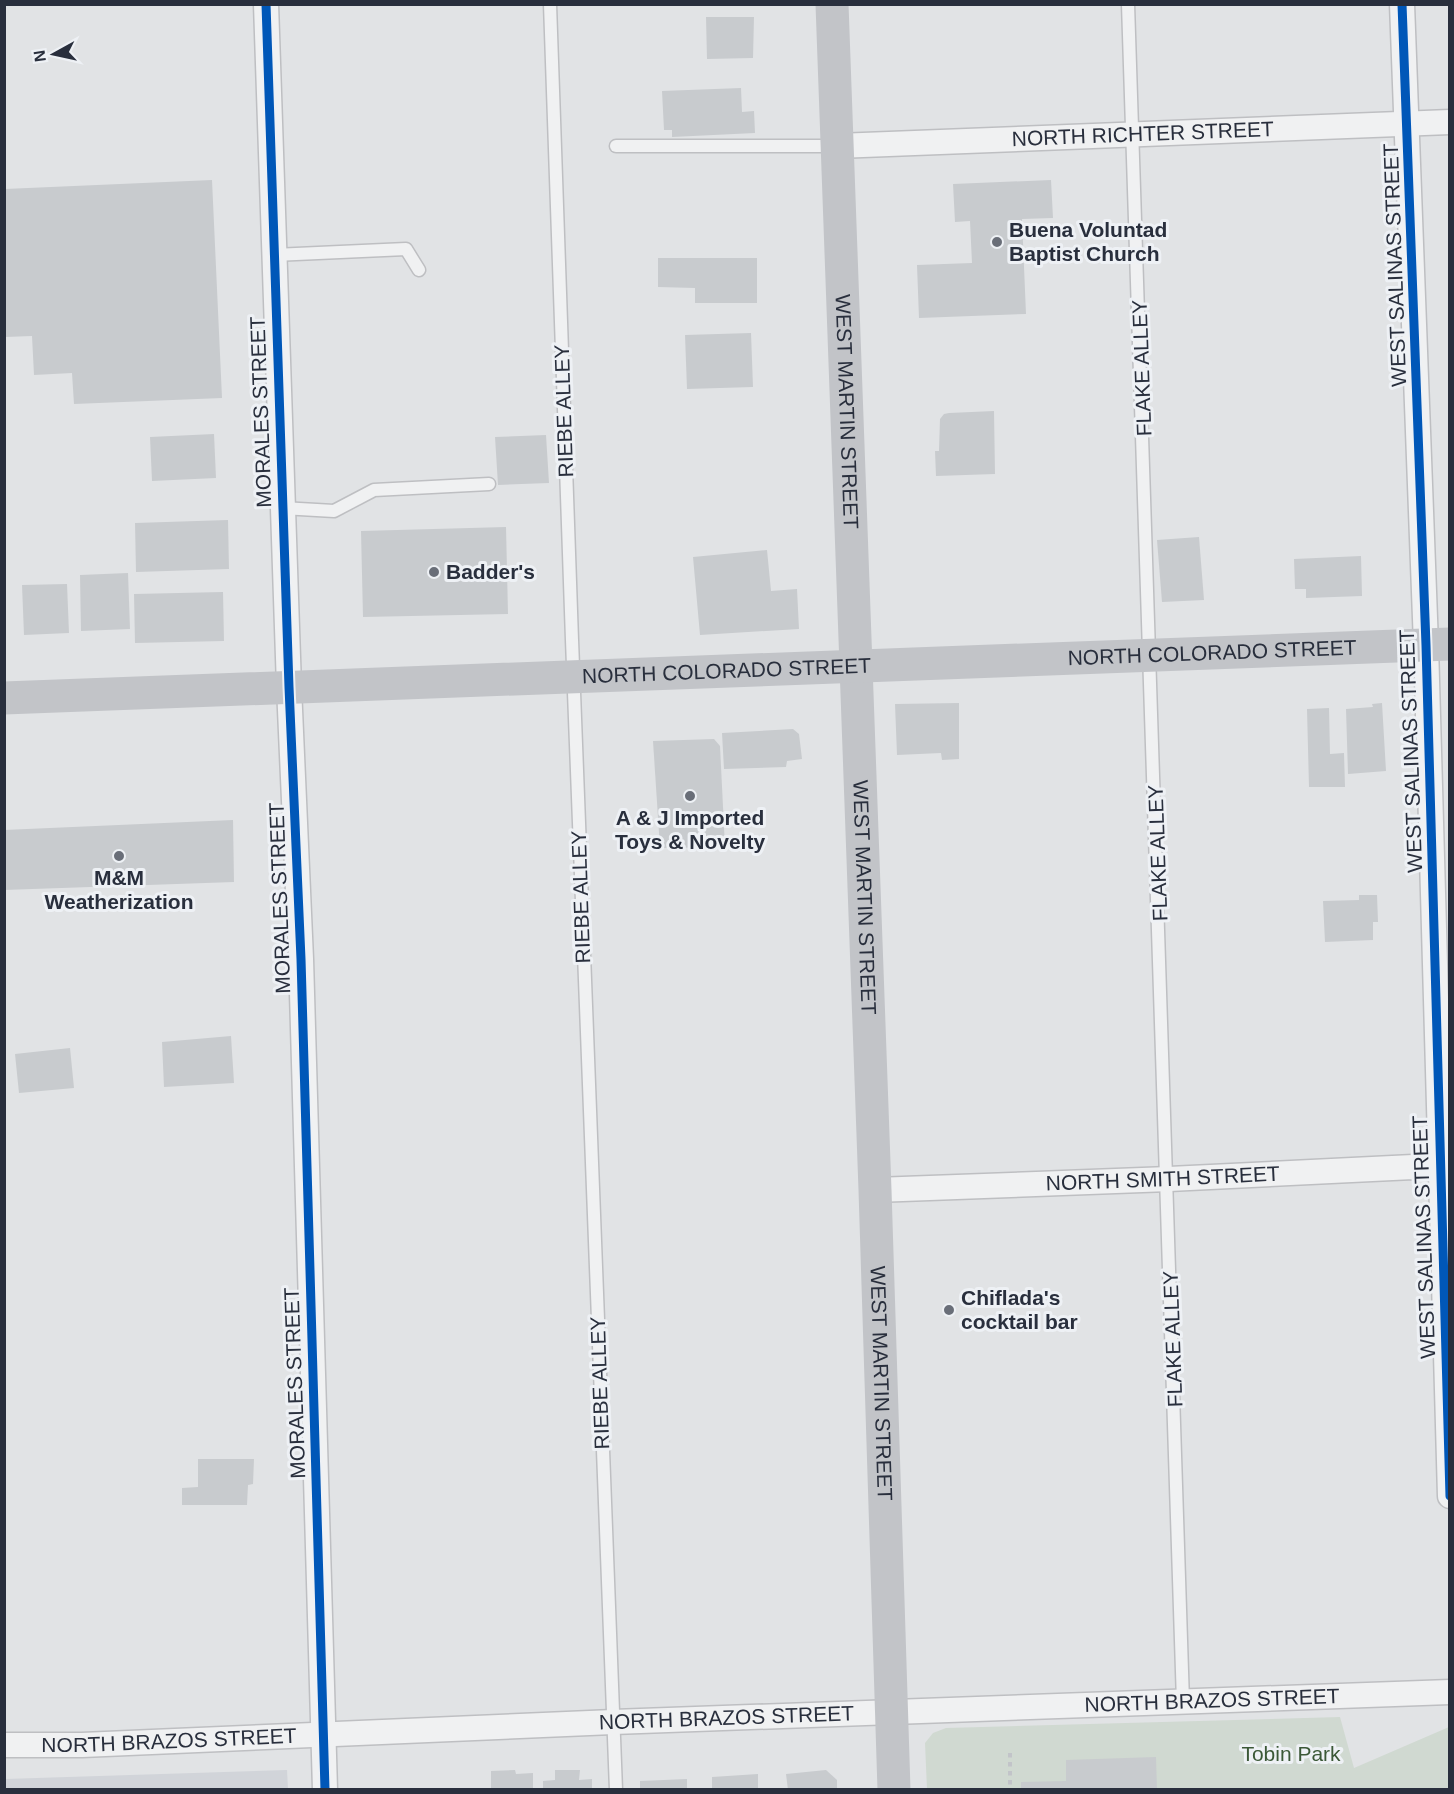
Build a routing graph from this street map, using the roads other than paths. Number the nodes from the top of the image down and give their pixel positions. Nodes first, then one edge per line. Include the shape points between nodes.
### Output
1 (266, 4) edge
2 (550, 4) edge
3 (832, 4) edge
4 (1128, 4) edge
5 (1402, 4) edge
6 (1449, 122) edge
7 (1407, 124) junction
8 (1133, 134) junction
9 (616, 146) dead end
10 (837, 146) junction
11 (274, 255) junction
12 (419, 270) dead end
13 (489, 484) dead end
14 (282, 508) junction
15 (1438, 645) edge
16 (1152, 656) junction
17 (855, 667) junction
18 (573, 677) junction
19 (289, 687) junction
20 (4, 698) edge
21 (1445, 1168) edge
22 (1169, 1179) junction
23 (875, 1190) junction
24 (1449, 1496) edge
25 (1449, 1692) edge
26 (1183, 1702) junction
27 (891, 1712) junction
28 (613, 1722) junction
29 (324, 1735) junction
30 (4, 1745) edge
31 (326, 1790) edge
32 (616, 1790) edge
33 (894, 1790) edge

1 - 11 street, MORALES STREET
2 - 18 lane, RIEBE ALLEY
3 - 10 main road, WEST MARTIN STREET
4 - 8 lane, FLAKE ALLEY
5 - 7 street, WEST SALINAS STREET
6 - 7 street, NORTH RICHTER STREET
7 - 8 street, NORTH RICHTER STREET
7 - 15 street, WEST SALINAS STREET
8 - 10 street, NORTH RICHTER STREET
8 - 16 lane, FLAKE ALLEY
9 - 10 lane
10 - 17 main road, WEST MARTIN STREET
11 - 12 lane via 406,249
11 - 14 street, MORALES STREET
13 - 14 lane via 374,490 334,511
14 - 19 street, MORALES STREET
15 - 16 main road, NORTH COLORADO STREET
15 - 21 street, WEST SALINAS STREET
16 - 17 main road, NORTH COLORADO STREET
16 - 22 lane, FLAKE ALLEY
17 - 18 main road, NORTH COLORADO STREET
17 - 23 main road, WEST MARTIN STREET
18 - 19 main road, NORTH COLORADO STREET
18 - 28 lane, RIEBE ALLEY
19 - 20 main road, NORTH COLORADO STREET
19 - 29 street, MORALES STREET
21 - 22 street, NORTH SMITH STREET
21 - 24 street, WEST SALINAS STREET
22 - 23 street, NORTH SMITH STREET
22 - 26 lane, FLAKE ALLEY
23 - 27 main road, WEST MARTIN STREET
25 - 26 street, NORTH BRAZOS STREET
26 - 27 street, NORTH BRAZOS STREET
27 - 28 street, NORTH BRAZOS STREET
27 - 33 main road, WEST MARTIN STREET
28 - 29 street, NORTH BRAZOS STREET
28 - 32 lane, RIEBE ALLEY
29 - 30 street, NORTH BRAZOS STREET
29 - 31 street, MORALES STREET

